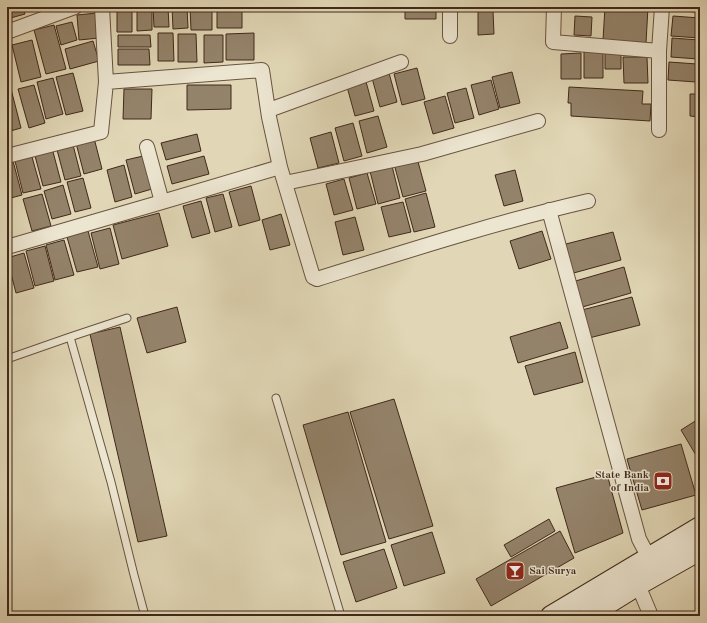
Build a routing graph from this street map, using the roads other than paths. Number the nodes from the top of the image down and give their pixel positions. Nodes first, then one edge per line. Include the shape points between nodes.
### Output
1 (75, 7) edge
2 (102, 7) edge
3 (450, 7) edge
4 (554, 7) edge
5 (662, 7) edge
6 (7, 32) edge
7 (450, 36) dead end
8 (659, 51) junction
9 (402, 62) dead end
10 (106, 82) junction
11 (268, 110) junction
12 (538, 120) dead end
13 (659, 130) dead end
14 (148, 147) dead end
15 (7, 156) edge
16 (280, 167) junction
17 (285, 183) junction
18 (588, 201) dead end
19 (162, 202) junction
20 (549, 210) junction
21 (7, 247) edge
22 (127, 318) dead end
23 (70, 337) junction
24 (7, 359) edge
25 (276, 398) dead end
26 (700, 527) edge
27 (700, 550) edge
28 (649, 558) junction
29 (638, 585) junction
30 (145, 616) edge
31 (341, 616) edge
32 (551, 616) edge
33 (588, 616) edge
34 (651, 616) edge

1 - 6 street
2 - 10 street
3 - 7 street
4 - 8 street via 553,42
5 - 8 street
8 - 13 street
9 - 11 street
10 - 11 street via 262,70
10 - 15 street via 101,132
11 - 16 street
12 - 17 street via 422,154
14 - 19 street
16 - 17 street
16 - 19 street
17 - 20 street via 313,277 317,279
18 - 20 street
19 - 21 street
20 - 28 street via 639,539
22 - 23 lane
23 - 24 lane
23 - 30 lane
25 - 31 lane
26 - 28 street
27 - 29 street
28 - 32 street
29 - 33 street
29 - 34 street

